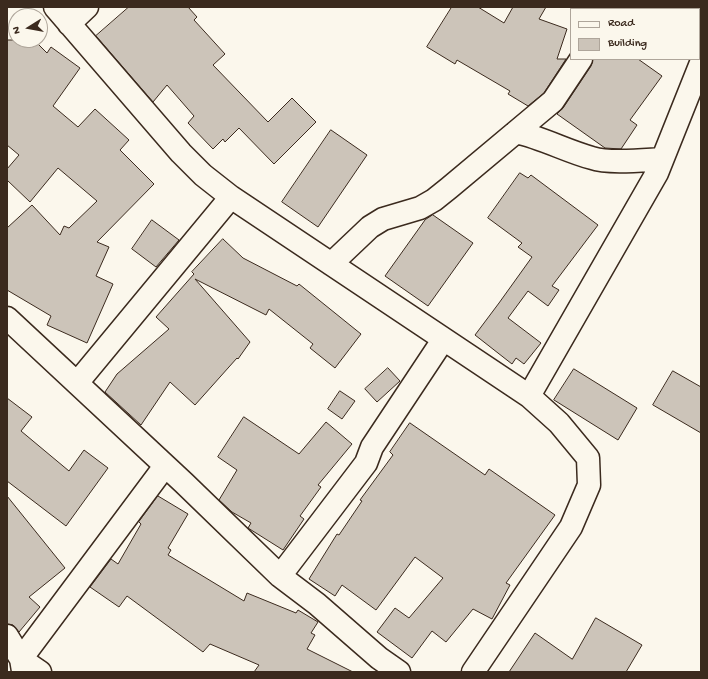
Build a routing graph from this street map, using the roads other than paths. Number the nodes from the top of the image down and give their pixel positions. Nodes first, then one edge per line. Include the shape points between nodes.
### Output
1 (55, 7) edge
2 (87, 7) edge
3 (69, 24) junction
4 (580, 60) edge
5 (701, 63) edge
6 (516, 132) junction
7 (662, 159) junction
8 (231, 197) junction
9 (331, 264) junction
10 (7, 318) edge
11 (443, 340) junction
12 (77, 383) junction
13 (529, 396) junction
14 (165, 466) junction
15 (280, 576) junction
16 (7, 636) edge
17 (22, 666) edge
18 (40, 672) edge
19 (399, 672) edge
20 (473, 672) edge

1 - 3 street
2 - 3 street
3 - 8 street via 181,153
4 - 6 street via 553,101
5 - 7 street
6 - 7 street via 537,137 593,159
6 - 9 street via 434,200 420,208 383,219 370,227
7 - 13 street via 657,173
8 - 9 street
8 - 12 street
9 - 11 street
10 - 12 street
11 - 13 street
11 - 15 street via 372,447 366,463
12 - 14 street
13 - 20 street via 558,423 588,458 589,485 571,527
14 - 15 street
14 - 17 street
15 - 19 street
16 - 17 street
17 - 18 street

